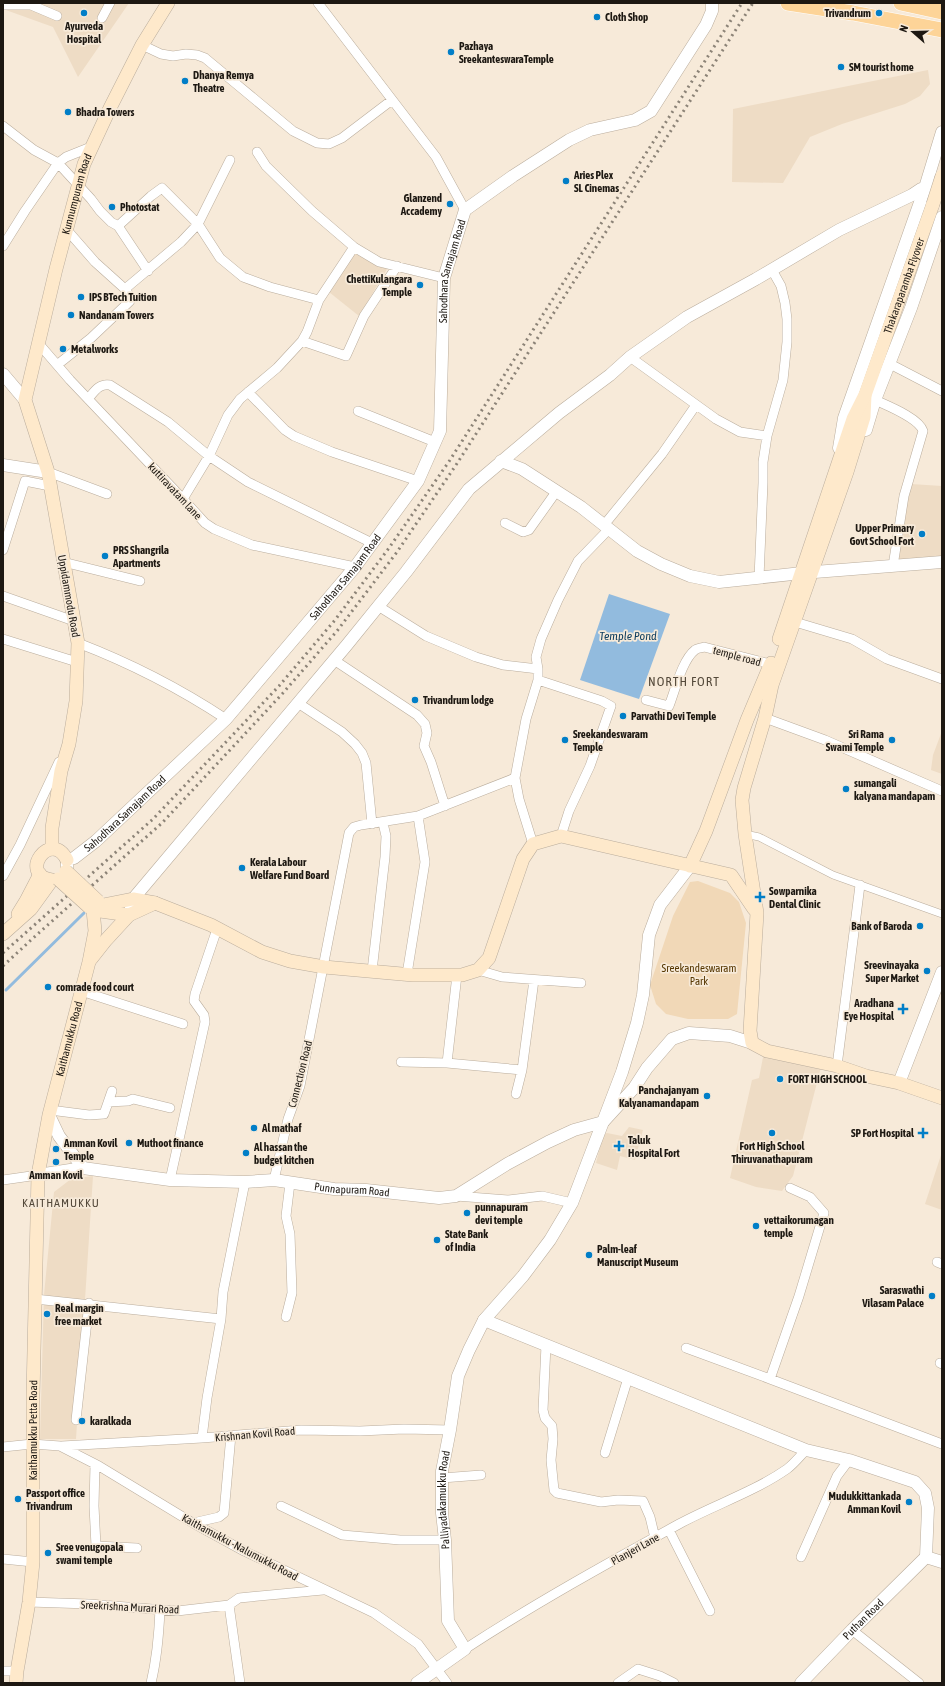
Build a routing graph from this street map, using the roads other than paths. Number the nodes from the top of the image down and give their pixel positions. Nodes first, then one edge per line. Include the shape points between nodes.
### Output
1 (110, 3) edge
2 (168, 3) edge
3 (318, 3) edge
4 (712, 3) edge
5 (788, 3) edge
6 (901, 3) edge
7 (4, 6) edge
8 (942, 12) edge
9 (58, 16) dead end
10 (102, 18) dead end
11 (942, 30) edge
12 (142, 45) junction
13 (392, 100) junction
14 (3, 126) edge
15 (942, 132) edge
16 (91, 147) junction
17 (257, 152) dead end
18 (230, 160) dead end
19 (58, 163) junction
20 (942, 176) edge
21 (942, 182) edge
22 (78, 184) junction
23 (924, 191) junction
24 (465, 210) junction
25 (942, 217) edge
26 (198, 224) junction
27 (118, 226) junction
28 (67, 230) junction
29 (3, 246) edge
30 (354, 246) junction
31 (397, 266) junction
32 (772, 270) junction
33 (148, 271) junction
34 (444, 278) junction
35 (125, 289) junction
36 (319, 300) junction
37 (302, 341) junction
38 (39, 344) junction
39 (630, 356) junction
40 (890, 364) junction
41 (57, 365) junction
42 (3, 374) edge
43 (942, 390) edge
44 (248, 392) junction
45 (870, 397) junction
46 (88, 399) junction
47 (25, 400) junction
48 (696, 405) junction
49 (358, 412) dead end
50 (767, 436) junction
51 (435, 442) junction
52 (209, 456) junction
53 (501, 461) junction
54 (3, 464) edge
55 (48, 472) junction
56 (834, 479) junction
57 (418, 481) junction
58 (50, 486) junction
59 (556, 492) junction
60 (107, 494) dead end
61 (183, 499) junction
62 (505, 523) dead end
63 (606, 527) junction
64 (6, 528) edge
65 (372, 543) junction
66 (3, 550) edge
67 (63, 562) junction
68 (942, 562) edge
69 (893, 566) junction
70 (355, 567) junction
71 (807, 573) junction
72 (759, 578) junction
73 (140, 581) dead end
74 (3, 596) edge
75 (378, 606) junction
76 (74, 621) junction
77 (795, 622) junction
78 (3, 639) edge
79 (78, 643) junction
80 (334, 660) junction
81 (77, 662) junction
82 (770, 664) junction
83 (538, 669) junction
84 (942, 679) edge
85 (538, 680) junction
86 (646, 700) dead end
87 (298, 703) junction
88 (765, 718) junction
89 (226, 719) junction
90 (69, 744) junction
91 (515, 778) junction
92 (942, 791) edge
93 (445, 806) junction
94 (418, 816) junction
95 (383, 823) junction
96 (372, 824) junction
97 (745, 834) junction
98 (561, 836) junction
99 (533, 844) junction
100 (47, 851) junction
101 (690, 866) junction
102 (61, 872) junction
103 (40, 874) junction
104 (3, 876) edge
105 (860, 885) junction
106 (133, 899) junction
107 (155, 903) junction
108 (97, 907) junction
109 (756, 913) junction
110 (942, 914) edge
111 (129, 915) junction
112 (217, 929) junction
113 (4, 934) edge
114 (106, 940) junction
115 (89, 962) junction
116 (324, 967) junction
117 (478, 970) junction
118 (372, 971) junction
119 (942, 972) edge
120 (407, 974) junction
121 (457, 975) junction
122 (534, 980) junction
123 (580, 983) dead end
124 (81, 991) junction
125 (183, 1024) dead end
126 (752, 1043) junction
127 (402, 1062) dead end
128 (447, 1063) junction
129 (837, 1066) junction
130 (522, 1070) junction
131 (900, 1082) junction
132 (112, 1091) dead end
133 (516, 1094) dead end
134 (942, 1098) edge
135 (108, 1102) junction
136 (170, 1108) dead end
137 (49, 1113) junction
138 (603, 1122) junction
139 (84, 1168) junction
140 (38, 1175) junction
141 (3, 1180) edge
142 (170, 1180) junction
143 (274, 1180) junction
144 (245, 1182) junction
145 (290, 1183) junction
146 (790, 1188) dead end
147 (456, 1196) junction
148 (572, 1203) junction
149 (35, 1298) junction
150 (89, 1303) junction
151 (286, 1317) dead end
152 (221, 1319) junction
153 (484, 1320) junction
154 (546, 1345) junction
155 (686, 1348) dead end
156 (628, 1378) junction
157 (770, 1379) junction
158 (76, 1420) dead end
159 (450, 1430) junction
160 (231, 1435) junction
161 (202, 1438) junction
162 (32, 1444) junction
163 (942, 1444) edge
164 (3, 1446) edge
165 (60, 1446) junction
166 (806, 1450) junction
167 (605, 1453) dead end
168 (849, 1460) junction
169 (95, 1464) junction
170 (481, 1475) dead end
171 (442, 1478) junction
172 (281, 1506) dead end
173 (193, 1524) junction
174 (669, 1530) junction
175 (655, 1538) junction
176 (445, 1540) junction
177 (137, 1548) dead end
178 (802, 1557) dead end
179 (926, 1557) junction
180 (3, 1559) edge
181 (33, 1562) junction
182 (942, 1562) edge
183 (325, 1590) junction
184 (29, 1602) junction
185 (229, 1605) junction
186 (160, 1609) junction
187 (710, 1611) dead end
188 (852, 1630) junction
189 (465, 1649) junction
190 (438, 1669) junction
191 (3, 1671) edge
192 (16, 1677) edge
193 (150, 1683) edge
194 (240, 1683) edge
195 (417, 1683) edge
196 (448, 1683) edge
197 (618, 1683) edge
198 (674, 1683) edge
199 (801, 1683) edge
200 (919, 1683) edge

1 - 10 street
2 - 12 main road, Kunnumpuram Road
3 - 13 street
4 - 24 street via 712,11 706,25 651,111 635,120 590,130 569,140
5 - 11 main road
6 - 8 main road
7 - 9 street via 31,5
12 - 13 street via 161,54 186,54 206,58 293,131 317,142 329,144 342,138
12 - 16 main road, Kunnumpuram Road
13 - 24 street via 436,157
14 - 19 street via 34,150
15 - 23 street
16 - 19 street
16 - 22 main road, Kunnumpuram Road
17 - 30 street via 271,171 312,211
18 - 26 street
19 - 22 street
19 - 29 street
20 - 45 main road, Thakaraparamba Flyover, bridge
21 - 23 street
22 - 27 street via 100,211
22 - 28 main road, Kunnumpuram Road
23 - 32 street via 921,189 839,230
23 - 56 street via 844,418
24 - 34 street, Sahodhara Samajam Road
25 - 40 street
26 - 27 street via 162,188
26 - 33 street
26 - 36 street via 220,258 242,277
27 - 33 street
28 - 35 street via 95,262
28 - 38 main road, Kunnumpuram Road
30 - 31 street via 379,262
30 - 36 street
31 - 34 street
31 - 37 street via 364,316 346,356
32 - 39 street via 687,316
32 - 50 street via 781,286 785,303 787,342 783,380
33 - 35 street
34 - 51 street, Sahodhara Samajam Road via 440,431
35 - 41 street via 130,297 129,303
36 - 37 street
37 - 44 street via 277,368
38 - 41 street, kuttiravatam lane
38 - 47 main road, Kunnumpuram Road
39 - 48 street
39 - 53 street via 610,375
40 - 43 street
40 - 45 street
41 - 46 street, kuttiravatam lane
42 - 47 street, Uppidammodu Road
44 - 52 street via 228,415
44 - 57 street via 294,436 332,452
45 - 56 main road via 853,419
45 - 69 street via 916,421 923,431 904,496
45 - 71 main road via 847,472
46 - 52 street via 100,386 110,385 168,422
46 - 61 street, kuttiravatam lane
47 - 55 main road, Uppidammodu Road
48 - 50 street via 740,432
48 - 63 street
49 - 51 street
50 - 72 street via 763,462
51 - 57 street, Sahodhara Samajam Road
52 - 61 street
52 - 65 street via 248,482
53 - 59 street via 522,469
53 - 75 street via 468,489
54 - 55 street
55 - 58 main road, Uppidammodu Road
55 - 60 street
56 - 71 main road
57 - 65 street, Sahodhara Samajam Road
58 - 64 street via 25,481
58 - 67 main road, Uppidammodu Road
59 - 62 street via 529,530 523,532
59 - 63 street via 581,507
61 - 70 street, kuttiravatam lane via 205,523 232,538 252,545
63 - 72 street via 637,551 690,576 719,582
63 - 83 street via 578,561 558,600 541,639 536,657
64 - 66 street
65 - 70 street, Sahodhara Samajam Road
67 - 73 street
67 - 76 main road, Uppidammodu Road
68 - 69 street
69 - 71 street
70 - 89 street, Sahodhara Samajam Road
71 - 72 street
71 - 77 main road
71 - 82 main road
74 - 76 street
75 - 80 street
75 - 83 street via 426,636 476,657
76 - 79 main road, Uppidammodu Road
77 - 84 street via 852,639 887,659
77 - 88 main road via 772,685
78 - 81 street
79 - 81 main road, Uppidammodu Road
79 - 89 street via 165,682
80 - 87 street
80 - 93 street via 417,715 425,724 424,746
81 - 90 main road, Uppidammodu Road via 76,701
82 - 86 street, temple road via 704,647 696,650 690,657 669,706
82 - 101 main road
83 - 85 street
85 - 91 street
85 - 98 street via 611,706
87 - 96 street via 342,732 362,753 366,763
87 - 106 street
88 - 92 street via 825,740
88 - 97 main road via 744,788 742,800
89 - 102 street, Sahodhara Samajam Road
90 - 100 main road, Uppidammodu Road via 61,771
90 - 104 street
91 - 93 street, Connection Road
91 - 99 street
93 - 94 street, Connection Road
94 - 95 street, Connection Road
94 - 120 street via 425,862
95 - 96 street, Connection Road
95 - 118 street via 386,857
96 - 116 street, Connection Road via 354,827 347,838
97 - 105 street via 759,837 833,875
97 - 109 main road
98 - 99 main road
98 - 101 main road
99 - 117 main road via 523,859 489,958
100 - 102 main road via 61,852
100 - 103 main road via 37,860
101 - 109 main road via 731,875
101 - 138 street, Palliyadakamukku Road via 660,905 649,935 643,995 637,1023
102 - 103 main road via 48,880
102 - 108 main road, bridge
102 - 113 main road via 31,909
103 - 113 main road
105 - 110 street
105 - 129 street
106 - 107 main road
106 - 108 main road
106 - 111 street
107 - 111 main road
107 - 112 main road
108 - 111 main road
108 - 114 main road via 107,927
108 - 115 main road, Kaithamukku Road
109 - 126 main road via 750,1031
111 - 114 main road
112 - 116 main road via 262,952 290,961
112 - 142 street via 195,994 194,1001 204,1015 205,1022
114 - 115 main road
115 - 124 main road, Kaithamukku Road
116 - 118 main road
116 - 143 street, Connection Road via 300,1086 288,1119
117 - 121 main road
117 - 122 street via 502,977
118 - 120 main road
119 - 131 street
120 - 121 main road
121 - 128 street
122 - 123 street
122 - 130 street
124 - 125 street
124 - 137 main road, Kaithamukku Road
126 - 129 main road via 767,1051
126 - 138 street via 730,1036 689,1033 672,1039 658,1053 634,1088
127 - 128 street
128 - 130 street
129 - 131 main road via 866,1076
130 - 133 street
131 - 134 main road
132 - 135 street
135 - 136 street via 133,1099
135 - 137 street via 104,1114
137 - 139 street via 60,1136
137 - 140 main road, Kaithamukku Road
138 - 147 street, Punnapuram Road via 574,1130 548,1142
138 - 148 street, Palliyadakamukku Road
139 - 140 street, Punnapuram Road
139 - 142 street, Punnapuram Road
140 - 141 street
140 - 149 main road, Kaithamukku Petta Road
142 - 144 street, Punnapuram Road
143 - 144 street, Punnapuram Road
143 - 145 street, Punnapuram Road
144 - 152 street
145 - 147 street, Punnapuram Road via 440,1198
145 - 151 street via 286,1216 290,1234 292,1293
146 - 157 street via 810,1197 824,1213
147 - 148 street via 508,1200 542,1196
148 - 153 street, Palliyadakamukku Road via 550,1240 523,1276
149 - 150 street
149 - 162 main road, Kaithamukku Petta Road
150 - 152 street
150 - 158 street
152 - 161 street
153 - 154 street
153 - 159 street, Palliyadakamukku Road via 458,1376
154 - 156 street
154 - 175 street via 543,1410 545,1418 552,1426 551,1460 554,1490 557,1493 601,1502 643,1501
155 - 157 street
156 - 166 street
156 - 167 street
157 - 163 street
159 - 160 street, Krishnan Kovil Road via 301,1430
159 - 171 street, Palliyadakamukku Road
160 - 161 street, Krishnan Kovil Road
160 - 173 street via 224,1513
161 - 165 street, Krishnan Kovil Road
162 - 164 street, Kaithamukku -Nalumukku Road
162 - 165 street, Kaithamukku -Nalumukku Road
162 - 181 main road, Kaithamukku Petta Road
165 - 169 street, Kaithamukku -Nalumukku Road
166 - 168 street
166 - 174 street, Planjeri Lane via 788,1469 748,1492
168 - 178 street via 837,1476
168 - 179 street via 915,1482 925,1493 928,1508
169 - 173 street, Kaithamukku -Nalumukku Road
169 - 177 street via 96,1546
170 - 171 street
171 - 176 street, Palliyadakamukku Road
172 - 176 street via 342,1535 400,1540
173 - 183 street, Kaithamukku -Nalumukku Road
174 - 175 street, Planjeri Lane
174 - 187 street
175 - 189 street, Planjeri Lane via 515,1616
176 - 189 street, Palliyadakamukku Road via 448,1621
179 - 182 street
179 - 188 street, Puthan Road
180 - 181 street
181 - 184 main road, Kaithamukku Petta Road
183 - 185 street, Sreekrishna Murari Road via 239,1598
183 - 190 street, Kaithamukku -Nalumukku Road via 374,1613 418,1644
184 - 186 street, Sreekrishna Murari Road
184 - 192 main road, Kaithamukku Petta Road
185 - 186 street, Sreekrishna Murari Road via 177,1611
185 - 194 street
186 - 193 street via 155,1670
188 - 199 street, Puthan Road
188 - 200 street
189 - 190 street
190 - 195 street
190 - 196 street, Kaithamukku -Nalumukku Road
191 - 192 street
197 - 198 street via 638,1669

